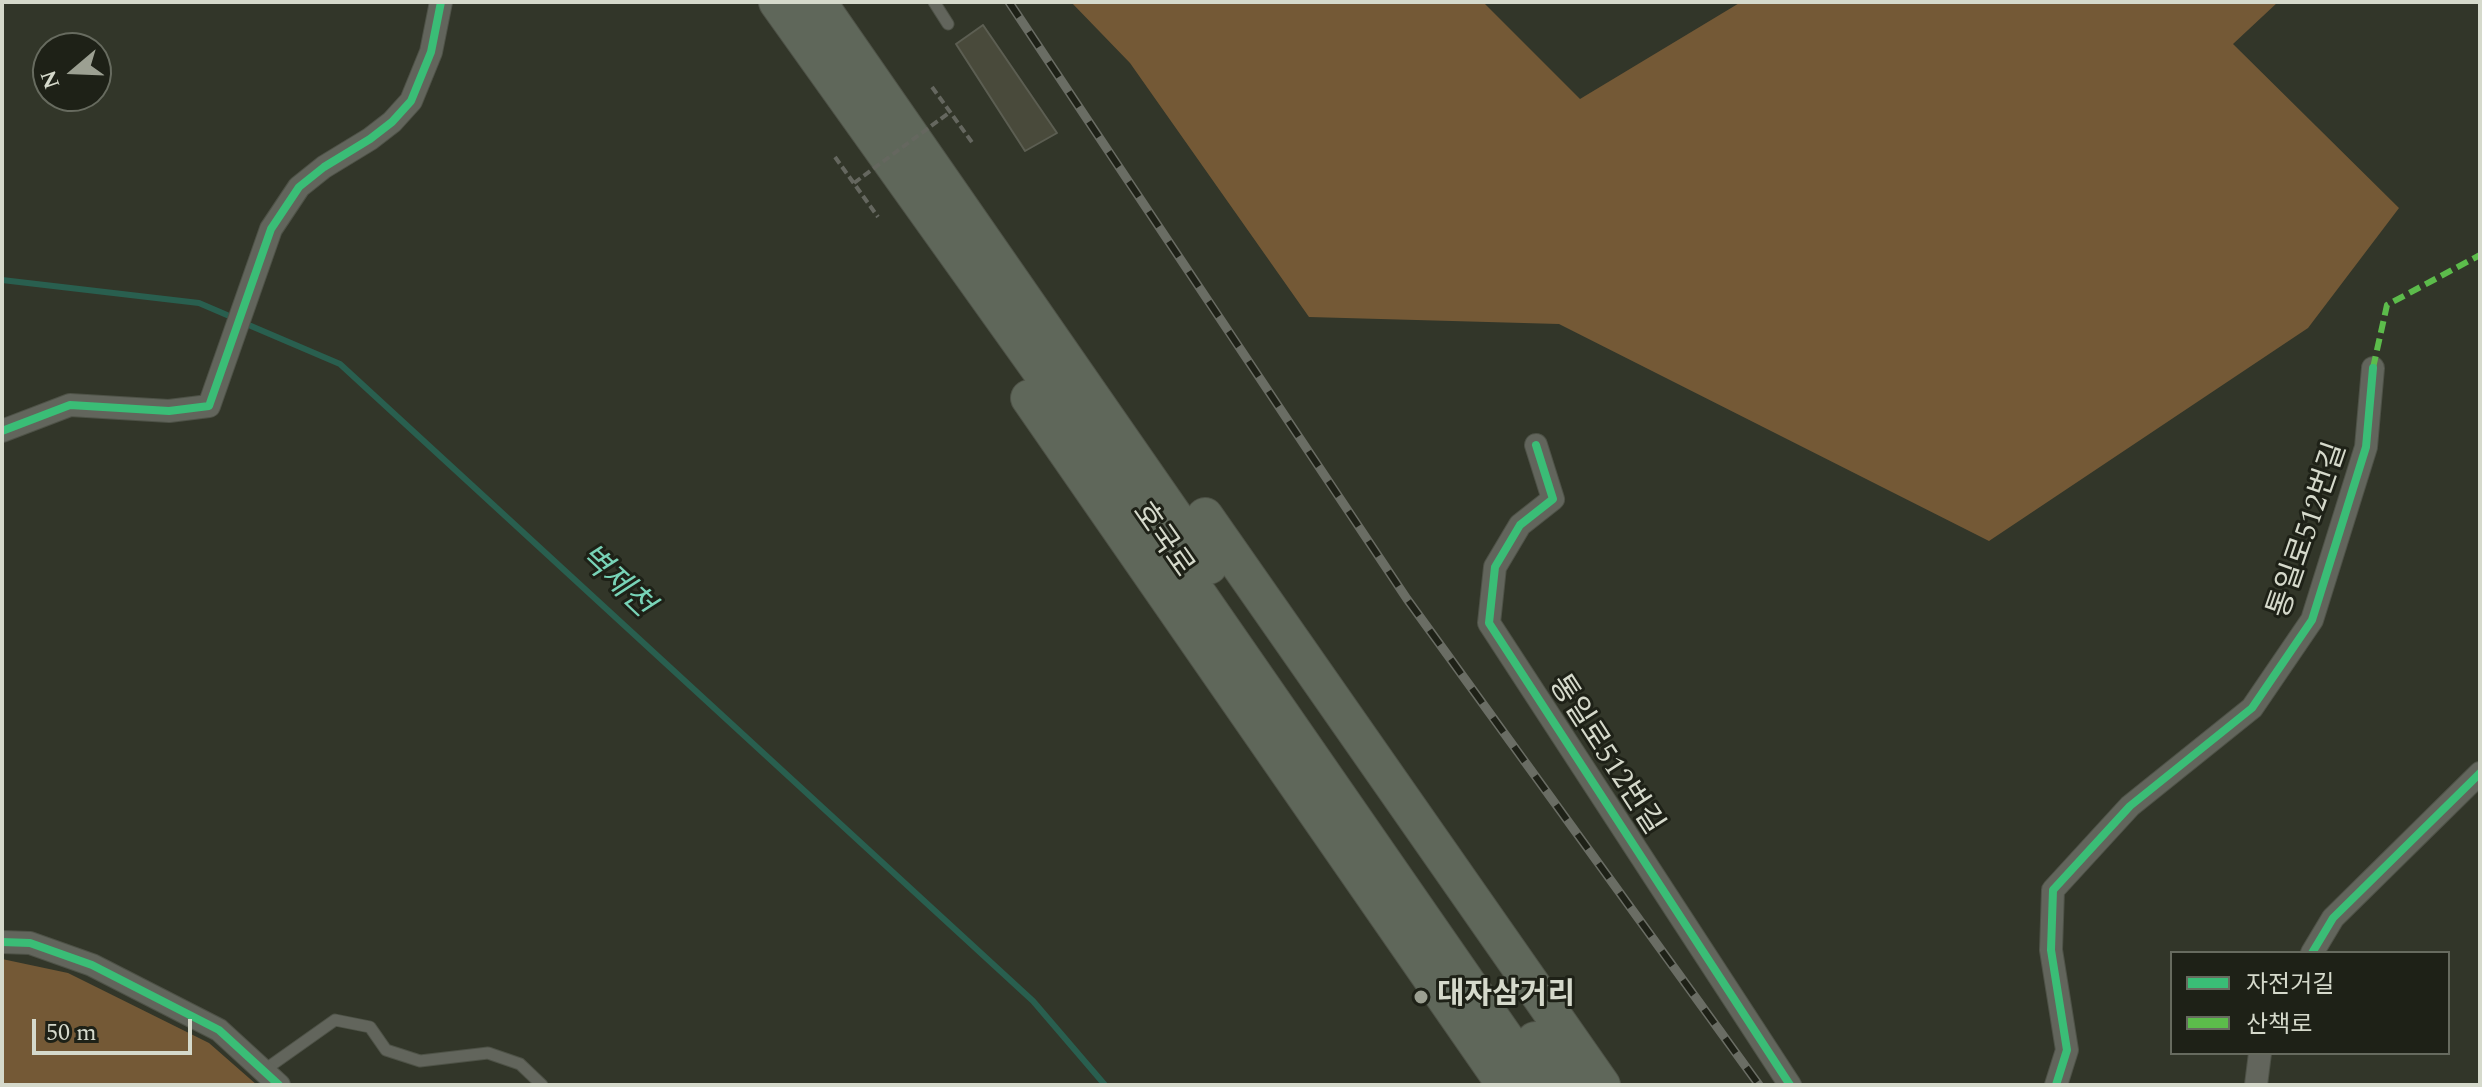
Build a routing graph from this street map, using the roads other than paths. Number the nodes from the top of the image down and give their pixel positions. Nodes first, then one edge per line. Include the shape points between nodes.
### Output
1 (441, 2) edge
2 (777, 2) edge
3 (818, 2) edge
4 (934, 2) edge
5 (948, 24) dead end
6 (859, 59) junction
7 (827, 75) junction
8 (2373, 368) dead end
9 (2, 431) edge
10 (1536, 445) dead end
11 (2480, 773) edge
12 (2, 942) edge
13 (2313, 951) edge
14 (2260, 1055) edge
15 (271, 1078) edge
16 (542, 1085) edge
17 (1505, 1085) edge
18 (1538, 1085) edge
19 (1566, 1085) edge
20 (1602, 1085) edge
21 (1790, 1085) edge
22 (2056, 1085) edge
23 (2256, 1085) edge

1 - 9 street via 431,52 411,101 370,139 299,187 271,229 209,406 169,411 70,405
2 - 7 main road, 호국로
3 - 6 main road, 호국로
4 - 5 lane
6 - 19 main road, 호국로
6 - 20 main road via 1039,280
7 - 17 main road via 980,326
7 - 18 main road, 호국로 via 1149,523
8 - 22 street, 통일로512번길 via 2366,447 2312,620 2252,708 2130,806 2053,890 2051,950 2067,1050
10 - 21 street, 통일로512번길 via 1553,499 1520,525 1495,567 1489,623
11 - 13 street via 2333,918
12 - 15 street via 30,943 92,965 219,1030
14 - 23 street
15 - 16 lane via 335,1020 370,1027 386,1050 420,1061 488,1053 520,1064

